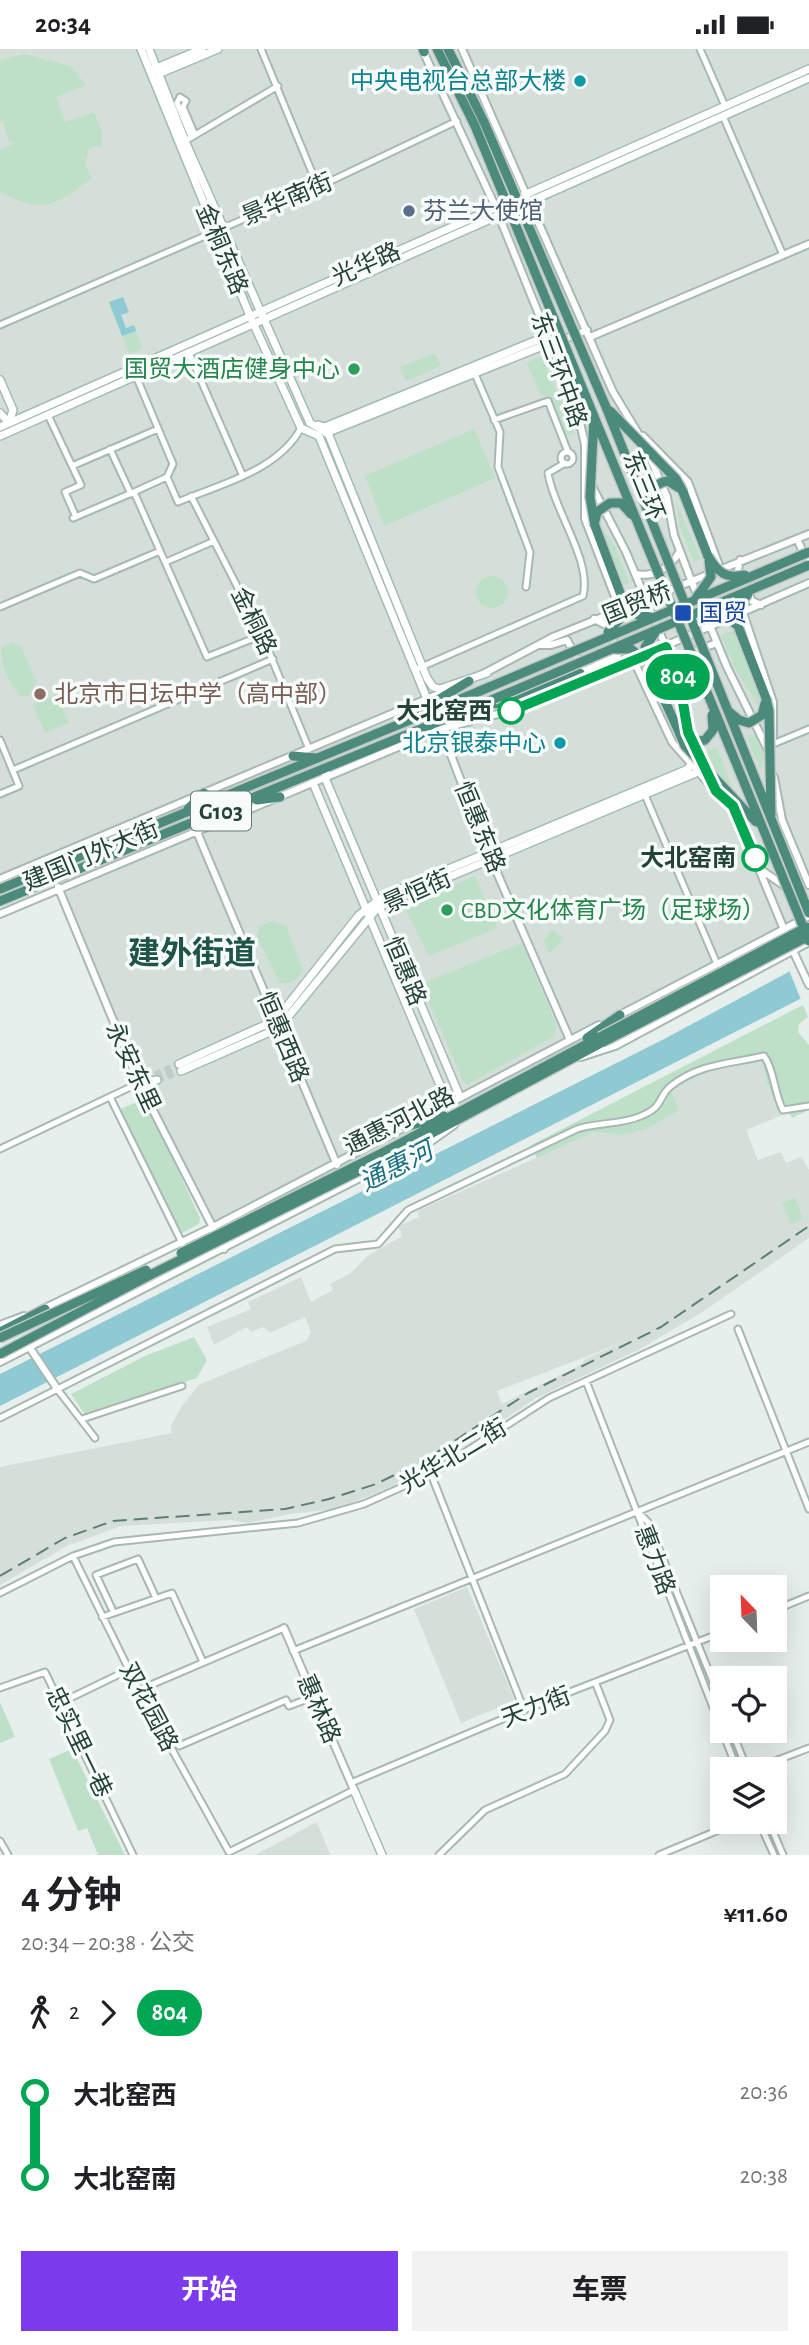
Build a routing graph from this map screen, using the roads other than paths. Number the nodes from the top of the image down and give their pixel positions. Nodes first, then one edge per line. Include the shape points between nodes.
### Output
1 (141, 49) edge
2 (149, 49) edge
3 (202, 49) edge
4 (218, 49) edge
5 (262, 49) edge
6 (437, 49) edge
7 (448, 49) edge
8 (463, 49) edge
9 (701, 49) edge
10 (423, 50) edge
11 (809, 68) edge
12 (154, 72) junction
13 (809, 78) edge
14 (277, 86) junction
15 (724, 106) junction
16 (723, 116) junction
17 (457, 121) junction
18 (479, 124) junction
19 (188, 136) junction
20 (319, 186) junction
21 (527, 192) junction
22 (532, 201) junction
23 (495, 206) junction
24 (500, 216) junction
25 (222, 226) junction
26 (214, 230) junction
27 (809, 244) edge
28 (783, 255) junction
29 (260, 311) junction
30 (250, 316) junction
31 (263, 320) junction
32 (254, 324) junction
33 (0, 325) edge
34 (588, 334) junction
35 (550, 341) junction
36 (189, 353) junction
37 (475, 373) junction
38 (136, 376) junction
39 (0, 380) edge
40 (606, 407) junction
41 (0, 413) edge
42 (48, 415) junction
43 (594, 415) junction
44 (494, 419) junction
45 (9, 423) junction
46 (310, 423) junction
47 (0, 427) edge
48 (301, 428) junction
49 (158, 429) junction
50 (639, 432) junction
51 (328, 433) junction
52 (0, 436) edge
53 (319, 436) junction
54 (110, 449) junction
55 (72, 466) junction
56 (585, 473) junction
57 (242, 474) junction
58 (167, 477) junction
59 (683, 492) junction
60 (132, 493) junction
61 (191, 496) junction
62 (653, 524) junction
63 (595, 526) junction
64 (641, 529) junction
65 (809, 534) edge
66 (797, 539) junction
67 (214, 541) junction
68 (160, 551) junction
69 (680, 551) junction
70 (809, 552) edge
71 (708, 556) junction
72 (740, 561) junction
73 (166, 562) junction
74 (809, 565) edge
75 (720, 568) junction
76 (764, 571) junction
77 (635, 574) junction
78 (691, 580) junction
79 (809, 583) edge
80 (526, 587) dead end
81 (751, 590) junction
82 (622, 598) junction
83 (645, 599) junction
84 (693, 601) junction
85 (761, 605) junction
86 (0, 607) edge
87 (617, 610) junction
88 (698, 613) junction
89 (743, 613) junction
90 (661, 614) junction
91 (594, 619) junction
92 (738, 626) junction
93 (664, 627) junction
94 (711, 627) junction
95 (262, 635) junction
96 (593, 642) junction
97 (717, 643) junction
98 (538, 645) junction
99 (666, 647) junction
100 (606, 651) junction
101 (272, 659) junction
102 (634, 661) junction
103 (647, 662) junction
104 (672, 662) junction
105 (418, 669) junction
106 (487, 673) junction
107 (580, 673) junction
108 (469, 681) junction
109 (566, 690) junction
110 (480, 691) joint
111 (708, 696) junction
112 (766, 698) junction
113 (427, 699) junction
114 (494, 699) joint
115 (722, 703) junction
116 (480, 704) junction
117 (488, 716) joint
118 (403, 722) junction
119 (441, 725) junction
120 (809, 730) edge
121 (680, 734) junction
122 (0, 740) edge
123 (773, 744) junction
124 (309, 749) junction
125 (293, 755) junction
126 (318, 758) junction
127 (771, 758) junction
128 (691, 764) junction
129 (328, 766) junction
130 (13, 770) junction
131 (698, 772) junction
132 (325, 778) junction
133 (313, 783) junction
134 (716, 791) junction
135 (204, 793) junction
136 (0, 795) edge
137 (645, 795) junction
138 (280, 797) junction
139 (320, 798) junction
140 (241, 802) junction
141 (183, 814) junction
142 (772, 826) junction
143 (762, 829) junction
144 (197, 832) junction
145 (350, 838) junction
146 (489, 855) junction
147 (759, 868) junction
148 (0, 879) edge
149 (54, 879) junction
150 (809, 885) edge
151 (0, 889) edge
152 (59, 889) junction
153 (0, 901) edge
154 (377, 904) junction
155 (368, 911) junction
156 (0, 914) edge
157 (808, 921) edge
158 (784, 930) junction
159 (809, 936) edge
160 (809, 942) edge
161 (794, 951) junction
162 (718, 964) junction
163 (809, 985) edge
164 (620, 1015) junction
165 (278, 1024) junction
166 (570, 1039) junction
167 (602, 1039) junction
168 (430, 1059) junction
169 (562, 1060) junction
170 (180, 1068) tunnel mouth
171 (156, 1078) tunnel mouth
172 (452, 1080) junction
173 (139, 1083) junction
174 (460, 1097) junction
175 (111, 1099) junction
176 (447, 1104) junction
177 (809, 1106) edge
178 (467, 1112) junction
179 (405, 1128) junction
180 (0, 1149) edge
181 (390, 1152) junction
182 (337, 1165) junction
183 (214, 1227) junction
184 (181, 1243) junction
185 (224, 1249) junction
186 (192, 1264) junction
187 (100, 1300) junction
188 (45, 1309) junction
189 (0, 1313) edge
190 (731, 1314) dead end
191 (3, 1323) edge
192 (56, 1329) junction
193 (738, 1329) dead end
194 (0, 1335) edge
195 (0, 1347) edge
196 (30, 1348) junction
197 (0, 1354) edge
198 (0, 1362) edge
199 (586, 1381) junction
200 (182, 1387) dead end
201 (58, 1390) junction
202 (0, 1418) edge
203 (82, 1419) junction
204 (95, 1439) dead end
205 (809, 1441) edge
206 (785, 1451) junction
207 (431, 1474) junction
208 (809, 1509) edge
209 (637, 1511) junction
210 (73, 1556) junction
211 (472, 1577) junction
212 (0, 1593) edge
213 (809, 1596) edge
214 (156, 1598) junction
215 (788, 1605) edge
216 (112, 1609) dead end
217 (102, 1617) junction
218 (284, 1628) joint
219 (710, 1638) edge
220 (698, 1643) junction
221 (689, 1646) junction
222 (293, 1651) junction
223 (203, 1663) junction
224 (128, 1670) junction
225 (710, 1673) edge
226 (596, 1684) junction
227 (0, 1688) edge
228 (139, 1690) junction
229 (313, 1697) junction
230 (60, 1703) junction
231 (524, 1710) junction
232 (178, 1746) dead end
233 (809, 1748) edge
234 (732, 1757) edge
235 (785, 1757) edge
236 (352, 1787) junction
237 (710, 1834) edge
238 (764, 1834) edge
239 (774, 1834) edge
240 (0, 1841) edge
241 (229, 1853) edge
242 (8, 1855) edge
243 (133, 1855) edge
244 (382, 1855) edge
245 (439, 1855) edge
246 (659, 1855) edge
247 (774, 1855) edge
248 (783, 1855) edge

1 - 12 main road, 金桐东路
2 - 12 main road, 金桐东路
3 - 12 main road
4 - 12 main road
5 - 14 street
6 - 18 highway, 东三环
7 - 18 highway, 东三环
8 - 21 street, 东三环中路
9 - 15 street
10 - 17 street, 东三环中路
11 - 15 main road, 光华路
12 - 19 main road, 金桐东路
12 - 26 main road, 金桐东路
13 - 16 main road, 光华路
14 - 19 street
14 - 19 street
14 - 20 street
15 - 21 main road, 光华路
16 - 22 main road, 光华路
16 - 28 street
17 - 20 street, 景华南街
17 - 23 street, 东三环中路
18 - 40 highway, 东三环, bridge
18 - 43 highway, 东三环, bridge
19 - 19 street via 186,101 180,97 177,103
19 - 25 main road, 金桐东路
20 - 25 street, 景华南街
21 - 22 street, 东三环中路
21 - 23 main road, 光华路
22 - 24 main road, 光华路
22 - 34 street, 东三环中路
23 - 24 street, 东三环中路
23 - 29 main road, 光华路
24 - 31 main road, 光华路
24 - 35 street, 东三环中路
25 - 26 street, 景华南街
25 - 29 main road, 金桐东路
26 - 30 main road, 金桐东路
26 - 33 street, 景华南街
27 - 28 street
28 - 34 street
29 - 30 main road, 光华路
29 - 31 main road, 金桐东路
30 - 32 main road, 金桐东路
30 - 45 main road, 光华路
31 - 32 main road, 光华路
31 - 46 main road, 金桐东路
32 - 36 main road, 光华路
32 - 48 main road, 金桐东路
34 - 35 street
34 - 50 street, 东三环中路 via 613,392
35 - 37 main road
35 - 46 main road via 325,427
35 - 56 street, 东三环中路 via 577,409
36 - 38 main road, 光华路
36 - 57 street
37 - 44 street
37 - 51 main road
38 - 42 main road, 光华路
38 - 49 street
39 - 45 main road via 13,410
40 - 59 highway, bridge via 677,479
40 - 62 highway, 东三环, bridge
41 - 45 main road
42 - 52 main road, 光华路
42 - 55 street
43 - 63 highway, bridge via 590,497
43 - 64 highway, 东三环, bridge
44 - 80 street via 500,432 498,467 530,552
44 - 105 street via 548,401 568,452 562,457 565,463 548,473 583,564 583,596
45 - 47 main road, 光华路
46 - 48 main road
46 - 51 main road
48 - 53 main road
48 - 57 street via 285,452
49 - 54 street
49 - 58 street via 173,464
50 - 69 street, 东三环中路 via 667,497
50 - 75 street via 688,482
51 - 53 main road
51 - 105 main road
53 - 105 main road
54 - 55 street
54 - 60 street
55 - 60 street via 81,485 65,492 74,518
56 - 77 street, 东三环中路
56 - 87 street via 585,519
57 - 61 street
58 - 60 street
58 - 61 street via 177,502
59 - 62 highway, bridge via 668,481 653,488 648,506
59 - 71 highway
60 - 68 street
61 - 67 street, 金桐路
62 - 115 highway, 东三环, bridge
63 - 64 highway, bridge via 597,512 616,502 627,508
63 - 82 highway
64 - 111 highway, 东三环, bridge
65 - 66 street, 建国门外大街
66 - 72 street, 建国门外大街
66 - 74 street
67 - 73 street
67 - 95 street, 金桐路
68 - 73 street
68 - 86 street via 94,579 80,573
69 - 77 street via 673,564 645,576
69 - 78 street, 东三环中路
70 - 76 highway, 国贸桥 / G103, bridge
71 - 76 highway, bridge via 720,574 732,577
71 - 84 highway, bridge via 711,577
72 - 75 street, 建国门外大街
72 - 85 street via 738,570 752,601
73 - 95 street via 207,657
74 - 81 highway, 国贸桥 / G103, bridge
75 - 78 street, 建国门外大街
76 - 84 highway, 国贸桥 / G103, bridge
77 - 83 street, 东三环中路
78 - 83 street, 建国门外大街
78 - 94 street, 东三环中路
79 - 85 street
81 - 88 highway, 国贸桥 / G103, bridge
81 - 92 highway, bridge via 736,610
82 - 90 highway, bridge via 634,614
82 - 96 highway, bridge via 618,625
83 - 87 street, 建国门外大街
83 - 99 street, 东三环中路
84 - 90 highway, 国贸桥 / G103, bridge
85 - 89 street
87 - 91 street, 建国门外大街
88 - 92 highway, bridge via 720,611
88 - 93 highway, 国贸桥 / G103, bridge
89 - 94 street
89 - 123 street via 774,702
90 - 96 highway, 国贸桥 / G103, bridge
91 - 98 street, 建国门外大街
91 - 107 street via 608,627 618,655
92 - 112 highway
93 - 100 highway, 国贸桥 / G103, bridge
93 - 103 highway, bridge via 648,639
94 - 97 street, 东三环中路
94 - 99 street
95 - 101 street, 金桐路
96 - 110 highway, 国贸桥 / G103, bridge
97 - 104 street
97 - 127 street, 东三环中路
98 - 106 street, 建国门外大街
98 - 107 street via 566,640 577,656
99 - 102 street
99 - 104 street, 东三环中路
100 - 103 highway, bridge via 631,649
100 - 114 highway, 国贸桥 / G103, bridge
101 - 124 street, 金桐路
101 - 130 street
102 - 109 street
102 - 128 street via 672,742
103 - 121 highway
104 - 134 street, 东三环中路 via 688,732
105 - 106 main road via 440,689
105 - 113 main road
106 - 108 street, 建国门外大街
107 - 109 street
107 - 116 highway via 509,702
108 - 113 street, 建国门外大街
108 - 118 highway
109 - 117 street via 521,709
110 - 118 highway, 建国门外大街 / G103
111 - 121 highway, bridge via 710,736 690,743
111 - 143 highway, 东三环, bridge
112 - 115 highway, bridge via 762,715 749,723 733,716
112 - 142 highway, bridge
113 - 124 street, 建国门外大街
114 - 116 highway, 建国门外大街 / G103
115 - 142 highway, 东三环, bridge
116 - 119 highway, 建国门外大街 / G103
117 - 119 highway
118 - 126 highway, 建国门外大街 / G103
119 - 129 highway, 建国门外大街 / G103
119 - 132 street, 建国门外大街
119 - 146 street, 恒惠东路
120 - 123 street
121 - 143 highway, bridge via 685,746
122 - 130 street
123 - 127 street
124 - 125 street, 建国门外大街
125 - 126 highway
125 - 135 street, 建国门外大街
126 - 141 highway, 建国门外大街 / G103
127 - 150 street, 东三环中路 via 782,820
128 - 131 street
128 - 146 main road, 景恒街
129 - 132 main road
129 - 140 highway, 建国门外大街 / G103
130 - 136 street via 19,786
131 - 134 street
131 - 137 main road, 景恒街
132 - 133 street, 建国门外大街
132 - 145 main road, 恒惠路
133 - 138 street, 建国门外大街
133 - 139 main road, 恒惠路
134 - 147 street, 东三环中路 via 733,806
135 - 141 highway
135 - 148 street, 建国门外大街
137 - 146 main road, 景恒街
137 - 162 street
138 - 140 highway
138 - 144 street, 建国门外大街
139 - 145 main road via 331,798
139 - 155 main road, 恒惠路
140 - 149 highway, 建国门外大街 / G103
141 - 151 highway, 建国门外大街 / G103
142 - 157 highway, 东三环, bridge
143 - 160 highway, 东三环, bridge
144 - 152 street, 建国门外大街
144 - 165 street, 恒惠西路
145 - 154 main road, 恒惠路
146 - 154 main road, 景恒街
146 - 166 street, 恒惠东路
147 - 157 street via 782,883
147 - 158 street, 东三环中路
149 - 152 street, 永安东里
149 - 153 highway, 建国门外大街 / G103
152 - 156 street, 建国门外大街
152 - 173 street, 永安东里
154 - 155 main road, 景恒街
154 - 172 main road, 恒惠路
155 - 165 main road, 景恒街
155 - 168 main road, 恒惠路
157 - 158 street, 通惠河北路
157 - 167 highway, 通惠河北路, bridge
158 - 161 street, 东三环中路
158 - 162 street, 通惠河北路
159 - 167 highway, 通惠河北路, bridge
160 - 161 street, 通惠河北路
161 - 163 street, 东三环中路
161 - 169 street, 通惠河北路 via 615,1046
162 - 164 street, 通惠河北路
164 - 166 street, 通惠河北路
164 - 169 highway
165 - 170 main road, 景恒街
165 - 182 street, 恒惠西路
166 - 174 street, 通惠河北路
167 - 169 highway, 通惠河北路
168 - 172 main road via 443,1086
168 - 176 main road, 恒惠路
169 - 178 highway, 通惠河北路
171 - 173 main road
172 - 174 main road, 恒惠路
173 - 175 street
173 - 183 street, 永安东里
174 - 176 street, 通惠河北路
175 - 180 street
175 - 184 street
176 - 179 street, 通惠河北路
177 - 201 street via 783,1110 764,1056 715,1063 673,1084 660,1105 645,1114 577,1129 408,1210 378,1244 335,1249
178 - 179 highway
178 - 181 highway, 通惠河北路
178 - 185 street, 通惠河北路 via 430,1142
179 - 182 street, 通惠河北路
181 - 187 highway, 通惠河北路, bridge
181 - 194 highway, 通惠河北路, bridge via 93,1296
182 - 183 street, 通惠河北路
183 - 184 street, 通惠河北路
183 - 185 street, 永安东里
184 - 186 street
184 - 188 street, 通惠河北路
185 - 186 street, 通惠河北路
186 - 192 street, 通惠河北路
187 - 192 highway, 通惠河北路, bridge
187 - 195 highway, bridge
188 - 191 street, 通惠河北路
188 - 192 street
188 - 194 highway
189 - 191 street
190 - 199 street, 光华北二街
192 - 196 street, 通惠河北路
192 - 197 highway, 通惠河北路, bridge
193 - 206 street
196 - 198 street, 通惠河北路
196 - 201 street
199 - 207 street, 光华北二街 via 515,1417
199 - 209 street
200 - 203 street
201 - 202 street
201 - 203 street
203 - 204 street
205 - 206 street
206 - 208 street
206 - 209 street
207 - 210 street, 光华北二街 via 364,1504 298,1523 114,1542
207 - 211 street
209 - 211 street
209 - 220 street, 惠力路 via 648,1522
209 - 221 street, 惠力路
210 - 212 street, 光华北二街
210 - 217 street, 双花园路
211 - 222 street
211 - 231 street
213 - 215 street
214 - 216 street via 138,1559 96,1575
214 - 217 street
214 - 223 street via 176,1596
217 - 224 street, 双花园路
218 - 222 street, 惠林路
218 - 223 street
219 - 220 street, 天力街
220 - 221 street, 天力街
220 - 225 street, 惠力路
221 - 226 street, 天力街
221 - 234 street, 惠力路
222 - 229 street, 惠林路
223 - 228 street
224 - 228 street, 双花园路
224 - 230 street
226 - 231 street, 天力街
226 - 245 street via 610,1720 605,1731 565,1774 485,1810
227 - 230 street, 忠实里一巷 via 45,1672
228 - 241 street, 双花园路
229 - 232 street via 289,1706 286,1700
229 - 236 street, 惠林路
230 - 243 street, 忠实里一巷
231 - 236 street, 天力街
233 - 235 street
236 - 241 street, 天力街
236 - 244 main road
237 - 246 street
238 - 247 street
239 - 248 street
240 - 242 street

